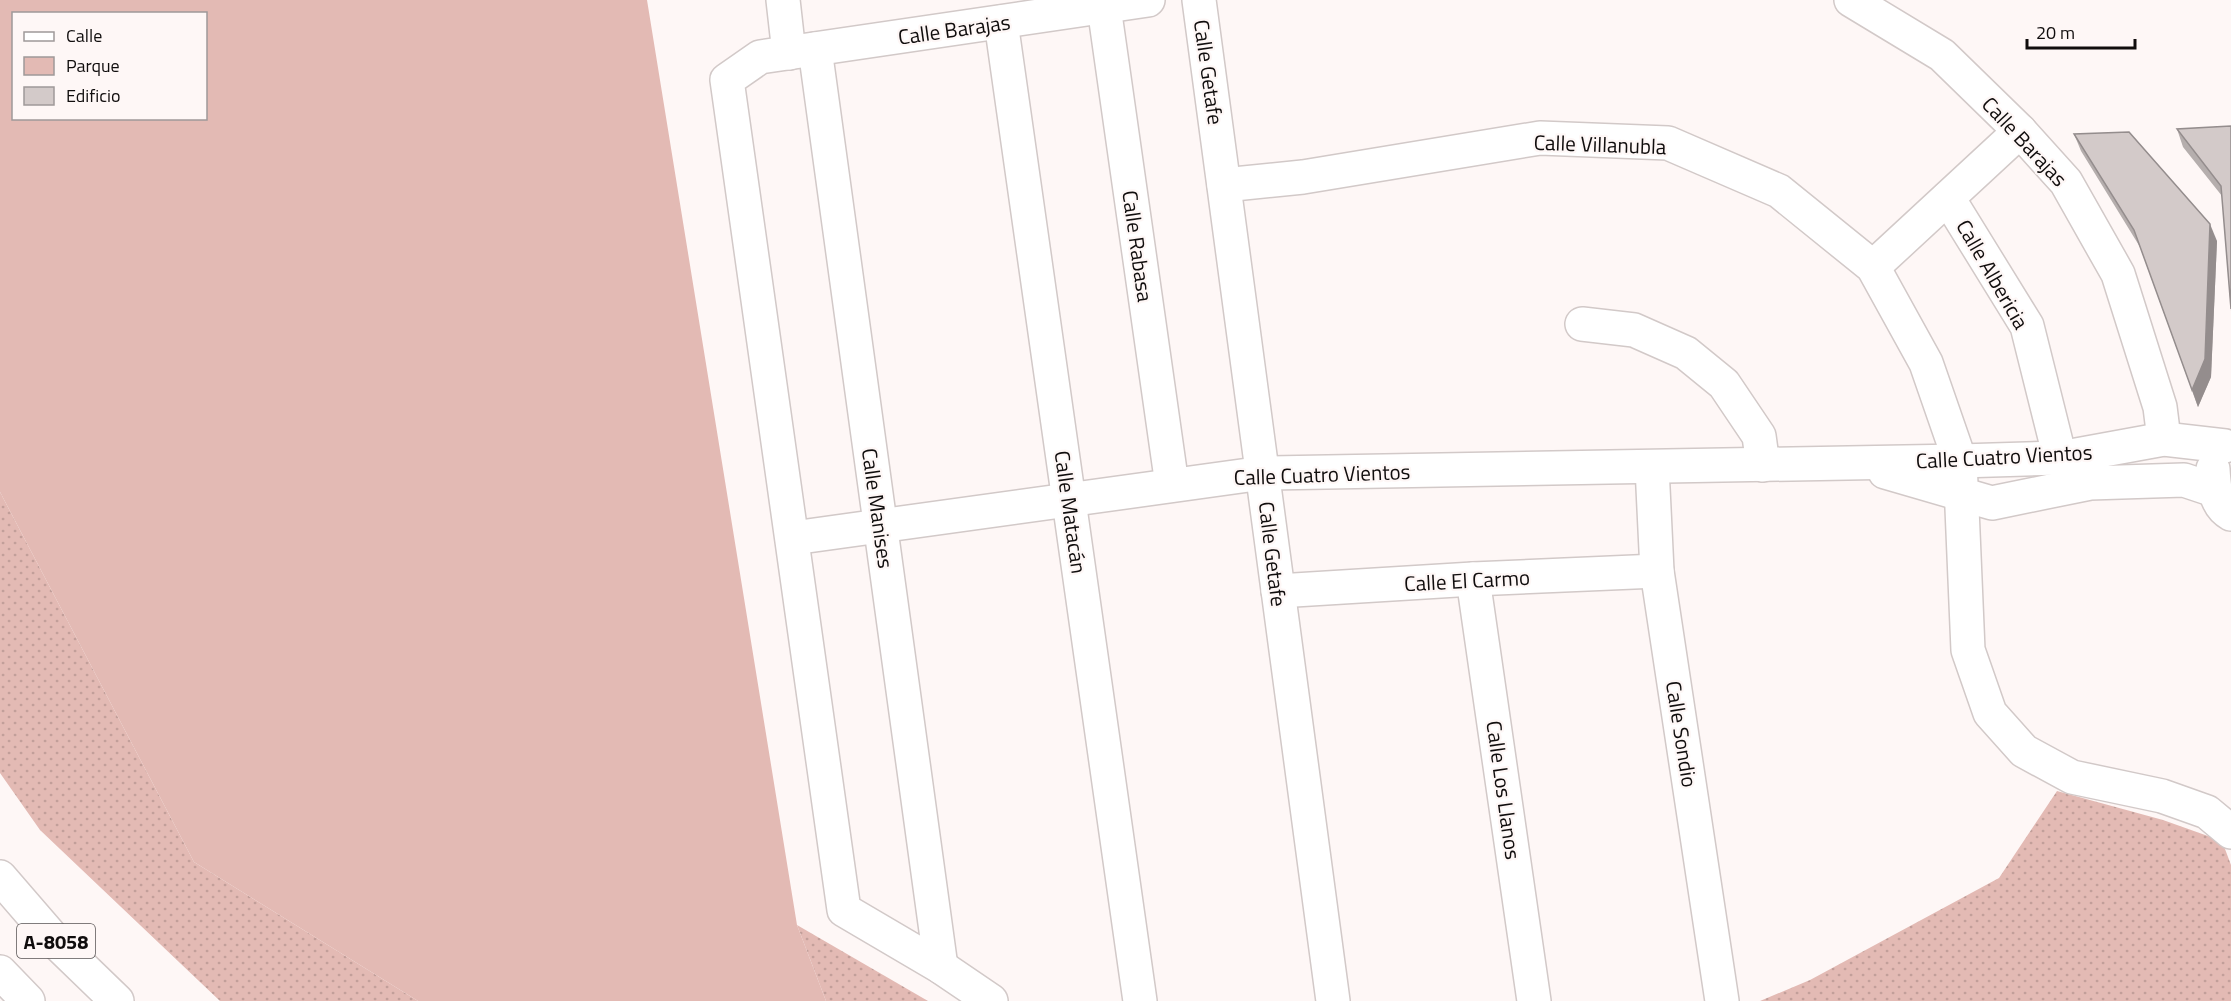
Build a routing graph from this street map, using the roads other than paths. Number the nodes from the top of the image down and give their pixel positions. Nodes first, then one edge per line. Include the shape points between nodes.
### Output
1 (783, 0) edge
2 (1148, 0) edge
3 (1199, 0) edge
4 (1851, 0) edge
5 (1103, 4) edge
6 (1001, 22) junction
7 (788, 53) junction
8 (2020, 131) junction
9 (1224, 185) junction
10 (1948, 198) junction
11 (1873, 267) junction
12 (1582, 324) dead end
13 (2164, 439) junction
14 (2228, 443) edge
15 (2060, 458) junction
16 (1960, 461) junction
17 (1855, 463) junction
18 (1763, 465) junction
19 (1652, 467) junction
20 (1263, 473) junction
21 (1172, 485) junction
22 (1961, 496) junction
23 (1069, 499) junction
24 (2222, 502) edge
25 (881, 525) junction
26 (793, 538) junction
27 (1657, 571) junction
28 (1473, 579) junction
29 (1278, 591) junction
30 (2231, 832) edge
31 (0, 877) edge
32 (941, 968) junction
33 (0, 972) edge
34 (28, 1001) edge
35 (117, 1001) edge
36 (991, 1001) edge
37 (1140, 1001) edge
38 (1333, 1001) edge
39 (1534, 1001) edge
40 (1722, 1001) edge

1 - 7 main road, Calle Manises
2 - 5 main road, Calle Barajas
3 - 9 main road, Calle Getafe
4 - 8 main road, Calle Barajas via 1942,55
5 - 6 main road, Calle Barajas
5 - 21 main road, Calle Rabasa
6 - 7 main road, Calle Barajas
6 - 23 main road, Calle Matacán
7 - 25 main road, Calle Manises
7 - 26 main road via 727,80
8 - 10 main road
8 - 13 main road, Calle Barajas via 2066,182 2118,274 2160,407
9 - 11 main road, Calle Villanubla via 1303,177 1540,138 1668,143 1779,192
9 - 20 main road, Calle Getafe
10 - 11 main road
10 - 15 main road, Calle Albericia via 2027,326
11 - 16 main road, Calle Villanubla via 1926,363
12 - 18 main road via 1634,330 1686,353 1724,384 1759,436
13 - 14 main road, Calle Cuatro Vientos
13 - 15 main road, Calle Cuatro Vientos
14 - 24 main road via 2213,467
15 - 16 main road, Calle Cuatro Vientos
16 - 17 main road, Calle Cuatro Vientos
16 - 22 main road, Calle Villanubla
17 - 18 main road, Calle Cuatro Vientos
17 - 22 main road, Calle Cuatro Vientos
18 - 19 main road, Calle Cuatro Vientos
19 - 20 main road, Calle Cuatro Vientos
19 - 27 main road, Calle Sondio
20 - 21 main road, Calle Cuatro Vientos
20 - 29 main road, Calle Getafe
21 - 23 main road, Calle Cuatro Vientos
22 - 24 main road, Calle Cuatro Vientos via 1992,503 2090,483 2184,480
22 - 30 main road, Calle Villanubla via 1968,650 1990,713 2024,751 2072,777 2162,796 2207,812
23 - 25 main road, Calle Cuatro Vientos
23 - 37 main road, Calle Matacán
25 - 26 main road, Calle Cuatro Vientos
25 - 32 main road, Calle Manises
26 - 32 main road via 844,910
27 - 28 main road, Calle El Carmo
27 - 40 main road, Calle Sondio
28 - 29 main road, Calle El Carmo
28 - 39 main road, Calle Los Llanos
29 - 38 main road, Calle Getafe
31 - 35 main road, A-8058 via 57,943
32 - 36 main road
33 - 34 main road, A-8058

